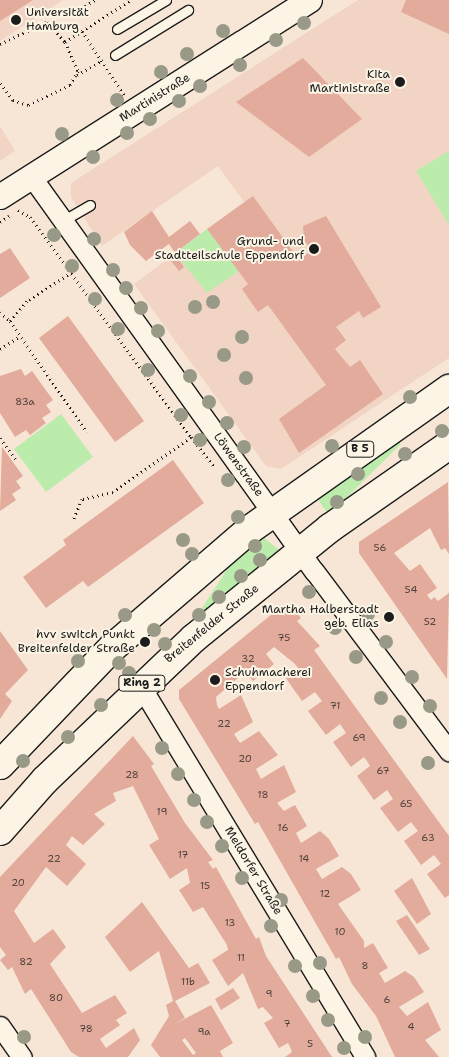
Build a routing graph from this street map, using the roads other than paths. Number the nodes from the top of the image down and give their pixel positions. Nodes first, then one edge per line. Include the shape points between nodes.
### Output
1 (166, 0) edge
2 (310, 0) edge
3 (188, 10) dead end
4 (118, 29) dead end
5 (111, 56) road end
6 (32, 176) junction
7 (0, 197) edge
8 (90, 205) dead end
9 (64, 220) junction
10 (449, 389) edge
11 (449, 445) edge
12 (273, 512) junction
13 (301, 552) junction
14 (140, 686) junction
15 (449, 751) edge
16 (0, 765) edge
17 (0, 832) edge
18 (0, 1026) edge
19 (22, 1057) edge
20 (365, 1057) edge

1 - 4 lane
2 - 6 street, Martinistraße
3 - 5 lane
6 - 7 street, Martinistraße
6 - 9 street, Löwenstraße
8 - 9 lane
9 - 12 street, Löwenstraße
10 - 12 main road, B 5
11 - 13 main road, Breitenfelder Straße / Ring 2
12 - 13 street, Löwenstraße
12 - 16 main road via 112,648
13 - 14 main road, Breitenfelder Straße / Ring 2
13 - 15 street, Löwenstraße
14 - 17 main road, Breitenfelder Straße / Ring 2
14 - 20 street, Meldorfer Straße
18 - 19 street

